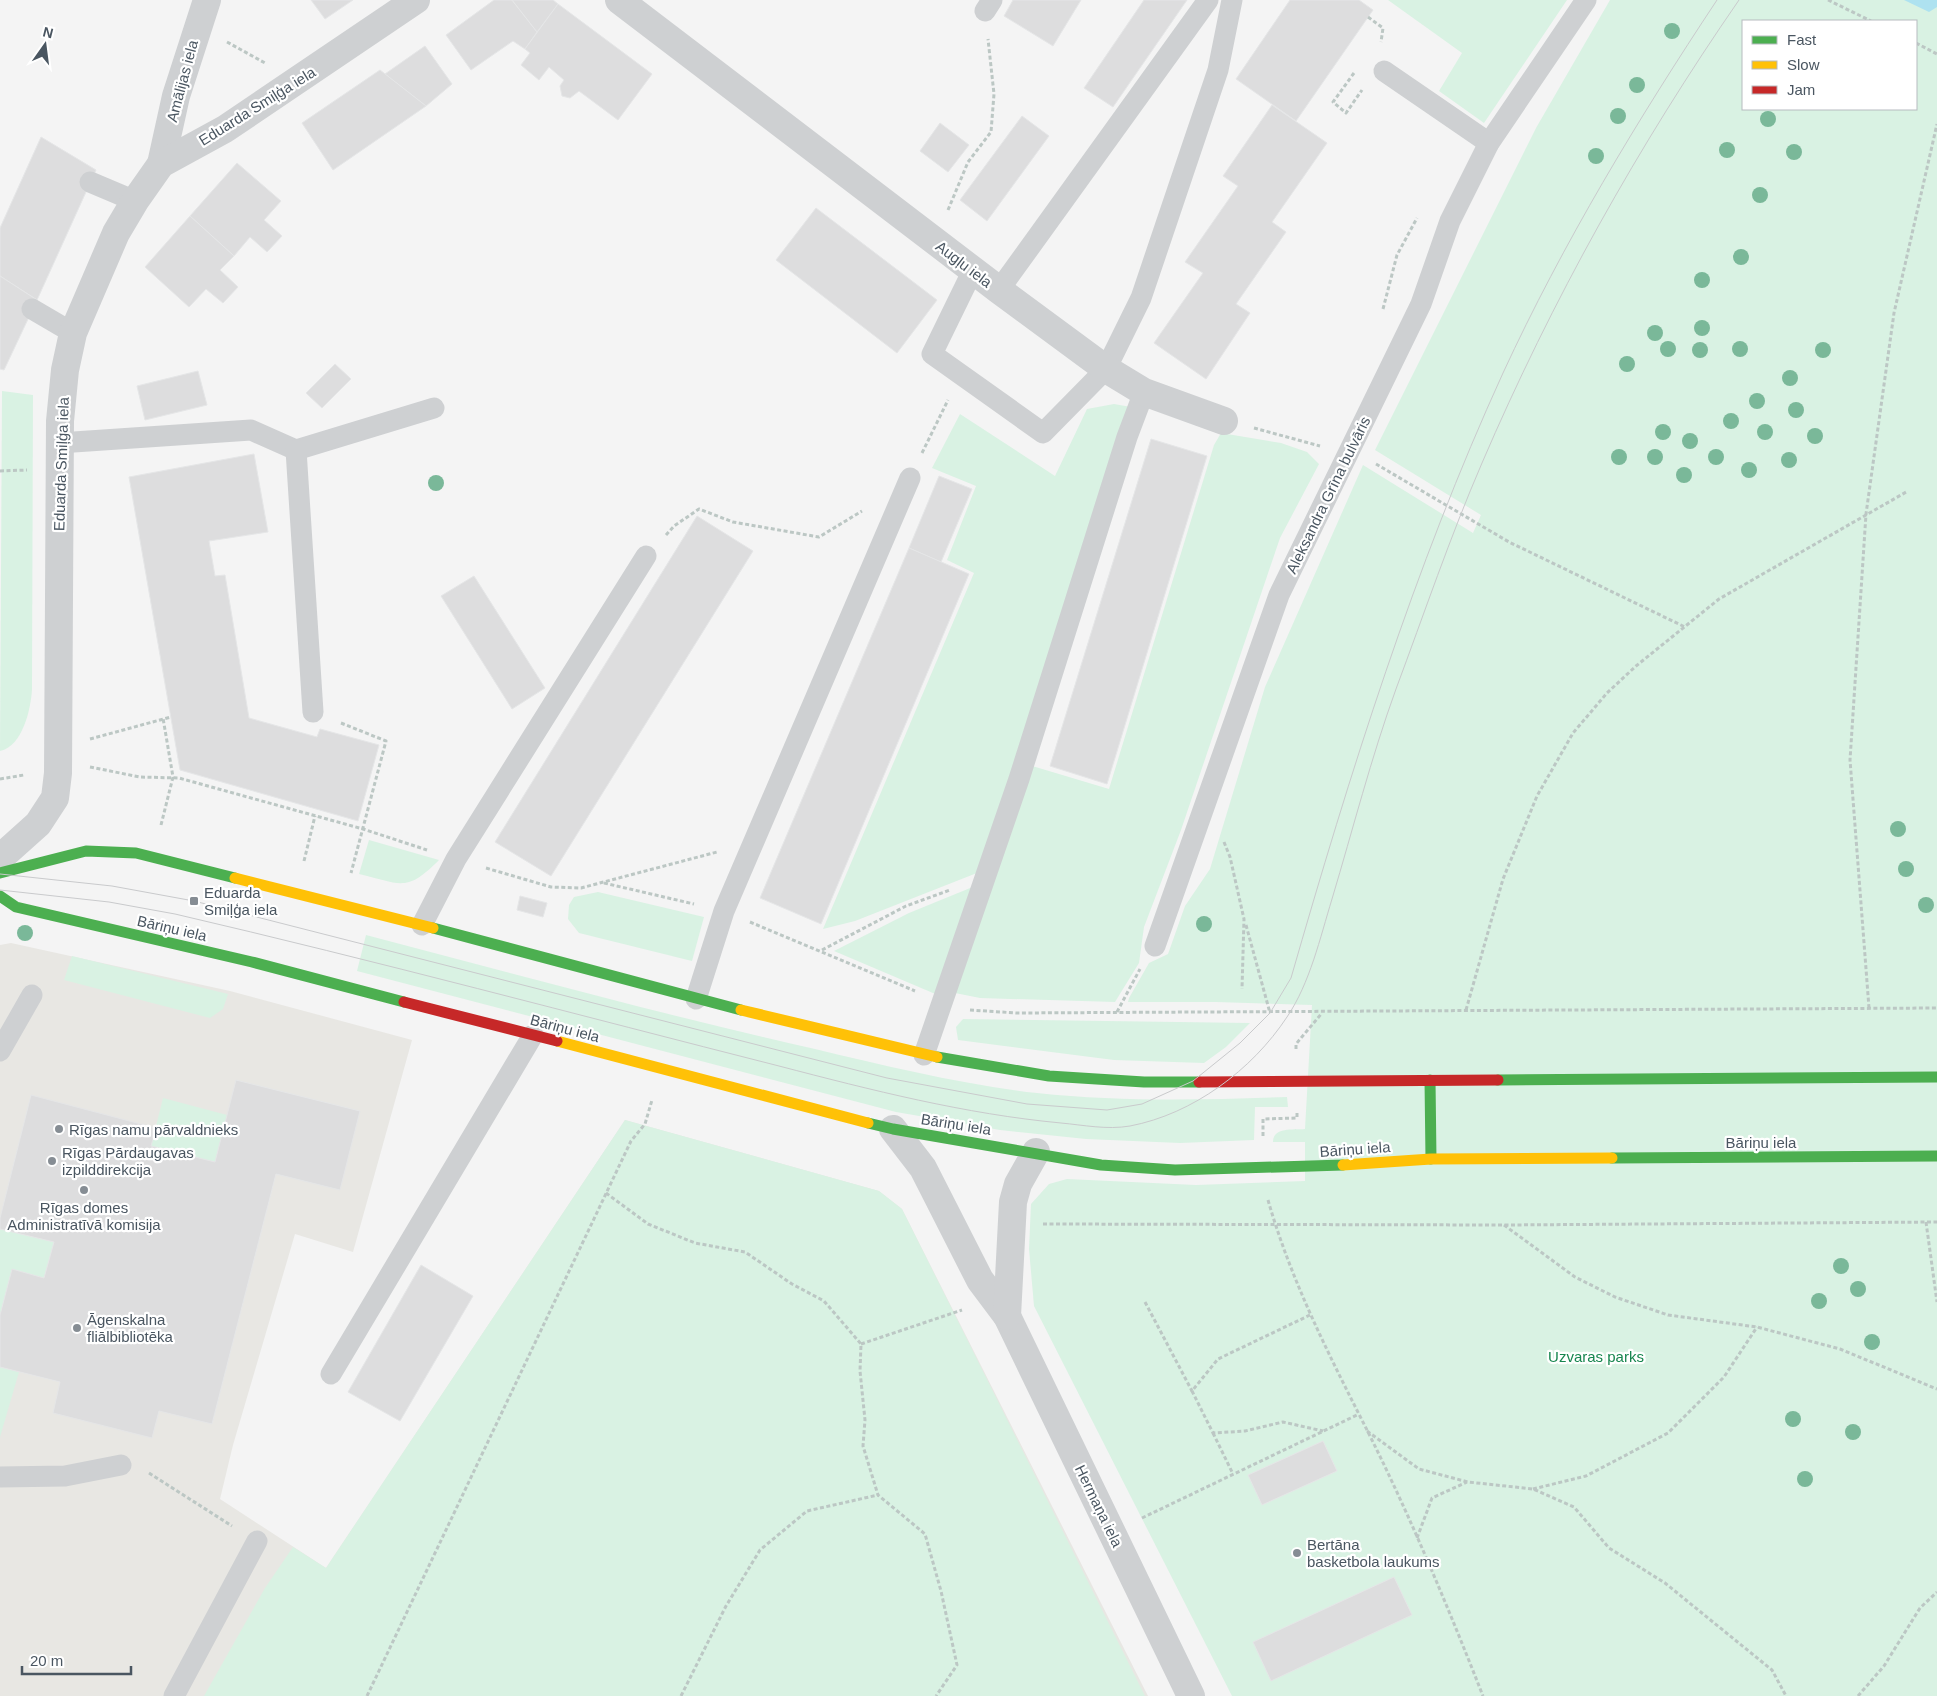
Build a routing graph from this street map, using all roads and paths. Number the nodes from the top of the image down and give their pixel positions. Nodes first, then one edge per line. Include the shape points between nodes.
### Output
1 (416, 0) edge
2 (619, 0) edge
3 (1208, 0) edge
4 (1232, 0) edge
5 (1586, 0) edge
6 (1828, 0) edge
7 (202, 2) edge
8 (988, 5) edge
9 (1368, 17) dead end
10 (1869, 20) edge
11 (1379, 26) dead end
12 (1917, 44) edge
13 (1937, 54) edge
14 (1384, 71) dead end
15 (295, 83) junction
16 (1937, 124) edge
17 (1489, 143) junction
18 (161, 164) junction
19 (90, 182) dead end
20 (135, 201) junction
21 (940, 245) junction
22 (974, 270) junction
23 (999, 290) junction
24 (32, 309) dead end
25 (73, 333) junction
26 (1106, 370) junction
27 (960, 375) junction
28 (1144, 392) junction
29 (434, 408) dead end
30 (1224, 421) joint
31 (59, 443) junction
32 (296, 450) junction
33 (1349, 454) junction
34 (16, 470) dead end
35 (0, 471) edge
36 (910, 478) joint
37 (1908, 491) dead end
38 (864, 509) dead end
39 (1866, 514) junction
40 (646, 556) joint
41 (1685, 627) junction
42 (313, 712) joint
43 (171, 717) dead end
44 (163, 718) junction
45 (86, 740) dead end
46 (88, 767) dead end
47 (173, 777) junction
48 (1207, 802) junction
49 (315, 816) junction
50 (363, 829) junction
51 (160, 830) dead end
52 (755, 841) junction
53 (0, 858) edge
54 (456, 859) junction
55 (302, 867) dead end
56 (0, 873) edge
57 (986, 877) junction
58 (604, 883) junction
59 (0, 896) edge
60 (342, 905) junction
61 (724, 911) junction
62 (1244, 919) junction
63 (422, 925) junction
64 (1155, 946) joint
65 (822, 950) junction
66 (1242, 988) dead end
67 (32, 995) dead end
68 (696, 999) junction
69 (942, 1003) junction
70 (1869, 1008) junction
71 (1937, 1008) edge
72 (1466, 1010) junction
73 (1117, 1012) junction
74 (1270, 1013) junction
75 (533, 1035) junction
76 (0, 1051) edge
77 (924, 1055) junction
78 (661, 1068) junction
79 (1937, 1077) edge
80 (1430, 1080) junction
81 (893, 1129) junction
82 (1036, 1152) junction
83 (1937, 1156) edge
84 (1431, 1159) junction
85 (606, 1193) junction
86 (1011, 1222) junction
87 (1926, 1222) junction
88 (1937, 1222) edge
89 (1274, 1224) junction
90 (1504, 1225) junction
91 (1145, 1302) dead end
92 (1937, 1302) edge
93 (1001, 1308) junction
94 (1310, 1315) junction
95 (1757, 1327) junction
96 (861, 1344) junction
97 (332, 1374) dead end
98 (1937, 1389) edge
99 (1192, 1391) junction
100 (1357, 1415) junction
101 (1367, 1431) junction
102 (1323, 1432) junction
103 (1213, 1433) junction
104 (121, 1465) dead end
105 (144, 1470) dead end
106 (1232, 1474) junction
107 (0, 1477) edge
108 (1468, 1482) junction
109 (1533, 1489) junction
110 (878, 1495) junction
111 (1112, 1532) junction
112 (1417, 1538) junction
113 (257, 1541) joint
114 (1937, 1592) edge
115 (174, 1696) edge
116 (368, 1696) edge
117 (681, 1696) edge
118 (936, 1696) edge
119 (1191, 1696) edge
120 (1483, 1696) edge
121 (1786, 1696) edge
122 (1858, 1696) edge

1 - 15 street, Eduarda Smiļģa iela
2 - 21 street, Augļu iela
3 - 23 lane
4 - 26 lane via 1218,70 1144,289
5 - 17 lane, Aleksandra Grīna bulvāris
6 - 10 path
7 - 15 path via 215,34 246,54 273,65
7 - 18 street, Amālijas iela
8 - 21 path via 994,94 991,132 964,170 950,201
9 - 11 path
12 - 13 path
14 - 17 lane
15 - 18 street, Eduarda Smiļģa iela via 225,129
16 - 39 path via 1894,313
17 - 33 lane, Aleksandra Grīna bulvāris via 1450,221 1421,304
18 - 20 street, Eduarda Smiļģa iela
19 - 20 lane
20 - 25 street, Eduarda Smiļģa iela via 116,232
21 - 22 street, Augļu iela
22 - 23 street, Augļu iela
22 - 27 lane via 932,354
23 - 26 street, Augļu iela
24 - 25 lane
25 - 31 street, Eduarda Smiļģa iela via 65,370
26 - 27 lane via 1043,433
26 - 28 street, Augļu iela
27 - 36 path
28 - 30 street, Augļu iela
28 - 57 lane
29 - 32 lane
30 - 33 path
31 - 32 lane via 251,430
31 - 53 street, Eduarda Smiļģa iela via 56,798 38,824
32 - 42 lane
33 - 41 path via 1371,461 1509,542
33 - 48 lane, Aleksandra Grīna bulvāris via 1279,595
34 - 35 path
36 - 52 lane
37 - 39 path
38 - 40 path via 819,536 733,522 699,509 674,526
39 - 41 path via 1719,599
39 - 70 path via 1850,760
40 - 54 lane
41 - 72 path via 1607,693 1573,733 1536,796 1503,879
42 - 50 path via 386,741
43 - 44 path
44 - 45 path
44 - 47 path
46 - 47 path via 140,777
47 - 49 path
47 - 51 path
48 - 62 path via 1230,857
48 - 64 lane, Aleksandra Grīna bulvāris
49 - 50 path
49 - 55 path
50 - 54 path
50 - 60 path
52 - 58 path
52 - 61 lane
54 - 58 path via 551,887 580,888
54 - 63 lane
56 - 60 street via 86,851 136,853
57 - 65 path via 906,906
57 - 69 lane
58 - 61 path
59 - 75 street, Bāriņu iela via 16,907 252,962
60 - 63 street
61 - 65 path
61 - 68 lane
62 - 66 path
62 - 74 path
63 - 68 street
64 - 73 path
65 - 69 path
67 - 76 lane
68 - 77 street
69 - 73 path via 975,1012
69 - 77 lane
70 - 71 path
70 - 72 path
72 - 74 path
73 - 74 path
75 - 78 street, Bāriņu iela
75 - 97 lane
77 - 80 street via 1049,1076 1144,1082
78 - 81 street, Bāriņu iela
78 - 85 path via 645,1124 631,1141
79 - 80 street
80 - 84 street
81 - 82 street, Bāriņu iela
81 - 93 street, Hermaņa iela via 923,1168 980,1280
82 - 84 street, Bāriņu iela via 1102,1166 1175,1170 1335,1166
82 - 86 street, Hermaņa iela via 1018,1184
83 - 84 street, Bāriņu iela
85 - 96 path via 648,1224 695,1242 745,1252 824,1301
85 - 116 path
86 - 89 path via 1070,1226
86 - 93 street, Hermaņa iela
87 - 88 path
87 - 90 path
87 - 92 path
89 - 90 path
89 - 94 path
90 - 95 path via 1575,1277 1615,1297 1668,1315
91 - 99 path
93 - 96 path
93 - 111 street, Hermaņa iela
94 - 99 path via 1218,1359
94 - 100 path
95 - 98 path via 1840,1349
95 - 109 path via 1724,1377 1668,1433 1586,1476
96 - 110 path via 865,1420 863,1446
99 - 103 path
100 - 101 path
100 - 102 path
101 - 108 path via 1419,1468
101 - 112 path
102 - 103 path via 1283,1422 1245,1431
102 - 106 path
103 - 106 path
104 - 107 lane via 65,1476
105 - 113 path
106 - 111 path
108 - 109 path
108 - 112 path via 1432,1498
109 - 121 path via 1574,1507 1609,1548 1665,1583 1772,1670
110 - 117 path via 807,1511 760,1550 726,1606
110 - 118 path via 925,1534 928,1544 957,1666
111 - 119 street, Hermaņa iela
112 - 120 path via 1444,1595
113 - 115 lane
114 - 122 path via 1920,1608 1884,1666

